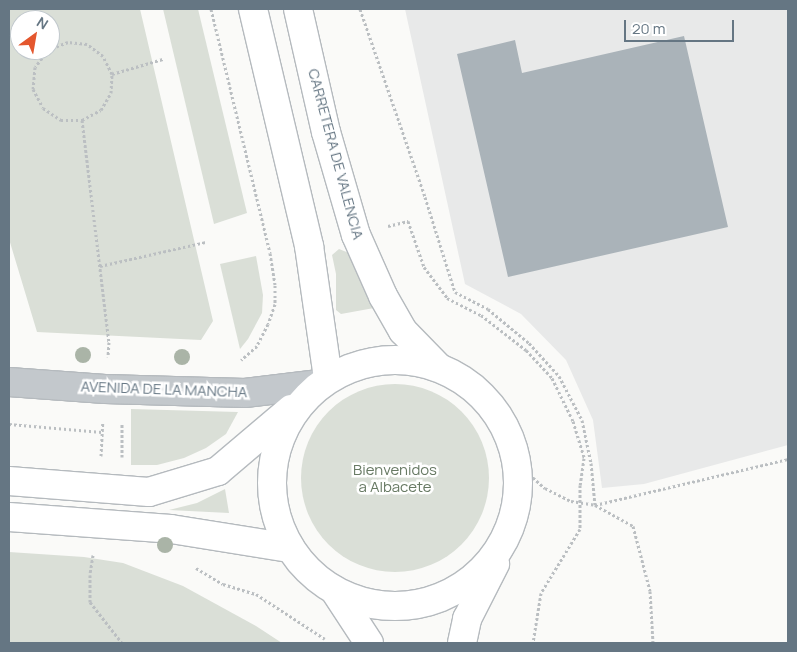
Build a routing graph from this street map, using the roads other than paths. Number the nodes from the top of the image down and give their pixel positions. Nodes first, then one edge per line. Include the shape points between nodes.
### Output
1 (253, 9) edge
2 (298, 9) edge
3 (438, 366) junction
4 (9, 382) edge
5 (318, 386) junction
6 (9, 481) edge
7 (9, 517) edge
8 (510, 530) junction
9 (290, 548) junction
10 (334, 591) junction
11 (369, 643) edge
12 (462, 643) edge

1 - 5 main road via 309,246
2 - 3 main road, CARRETERA DE VALENCIA via 326,132 356,235 383,296 403,331
3 - 5 main road via 401,359 363,363
3 - 8 main road via 468,382 491,405 508,433 518,464 519,498
4 - 5 street, AVENIDA DE LA MANCHA via 105,389 245,393
5 - 6 main road via 218,471 149,492 100,475
5 - 9 main road via 283,429 271,469 274,510
7 - 9 main road via 171,529
8 - 10 main road via 488,565 455,592 416,605 374,605
8 - 12 main road via 467,619
9 - 10 main road via 309,572
10 - 11 main road

